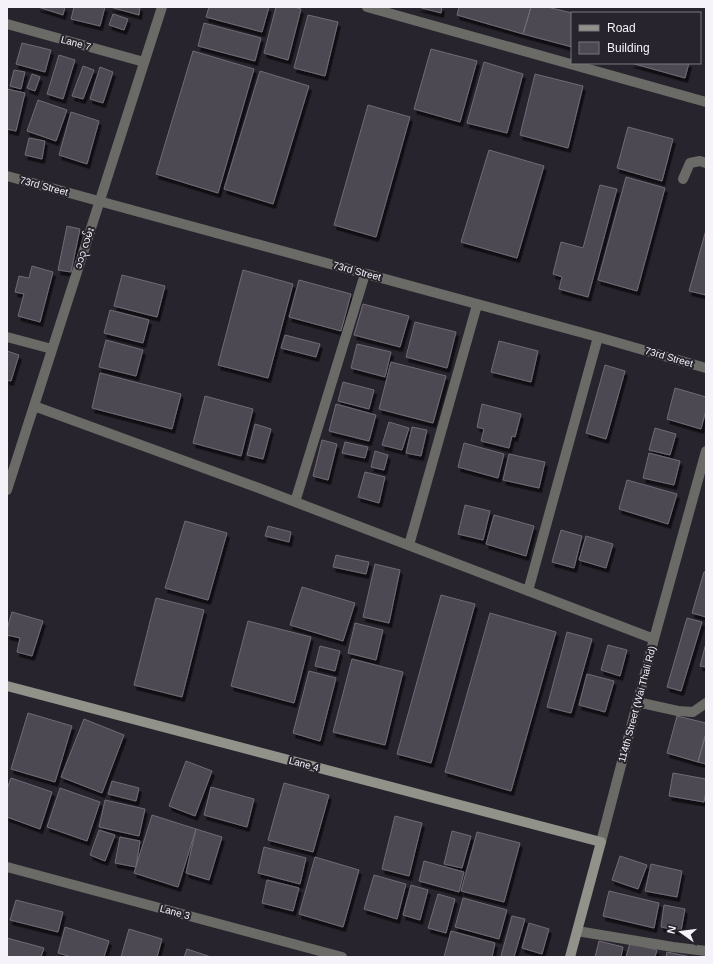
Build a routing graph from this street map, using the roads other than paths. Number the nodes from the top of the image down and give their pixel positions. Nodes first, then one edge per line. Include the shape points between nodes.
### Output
1 (162, 7) edge
2 (367, 7) edge
3 (7, 24) edge
4 (144, 62) junction
5 (706, 102) edge
6 (706, 163) edge
7 (7, 176) edge
8 (683, 179) dead end
9 (100, 201) junction
10 (365, 274) junction
11 (477, 305) junction
12 (7, 337) edge
13 (598, 337) junction
14 (52, 349) junction
15 (706, 368) edge
16 (34, 406) junction
17 (706, 451) edge
18 (7, 490) edge
19 (295, 502) junction
20 (408, 545) junction
21 (528, 591) junction
22 (654, 639) junction
23 (7, 686) edge
24 (638, 702) junction
25 (706, 703) edge
26 (601, 842) junction
27 (7, 867) edge
28 (577, 931) junction
29 (706, 951) edge
30 (342, 957) edge
31 (570, 957) edge

1 - 4 street, ၁၁၃ လမ်း
2 - 5 street
3 - 4 street, Lane 7
4 - 9 street, ၁၁၃ လမ်း
6 - 8 street via 690,163
7 - 9 street, 73rd Street
9 - 10 street, 73rd Street
9 - 14 street, ၁၁၃ လမ်း
10 - 11 street, 73rd Street
10 - 19 street
11 - 13 street, 73rd Street
11 - 20 street
12 - 14 street
13 - 15 street, 73rd Street
13 - 21 street
14 - 16 street, ၁၁၃ လမ်း
16 - 18 street, ၁၁၃ လမ်း
16 - 19 street
17 - 22 street, 114th Street (Wai Thali Rd)
19 - 20 street
20 - 21 street
21 - 22 street
22 - 24 street, 114th Street (Wai Thali Rd)
23 - 26 street, Lane 4
24 - 25 street via 693,712
24 - 26 street, 114th Street (Wai Thali Rd)
26 - 28 street, 114th Street (Wai Thali Rd)
27 - 30 street, Lane 3
28 - 29 street
28 - 31 street, 114th Street (Wai Thali Rd)

